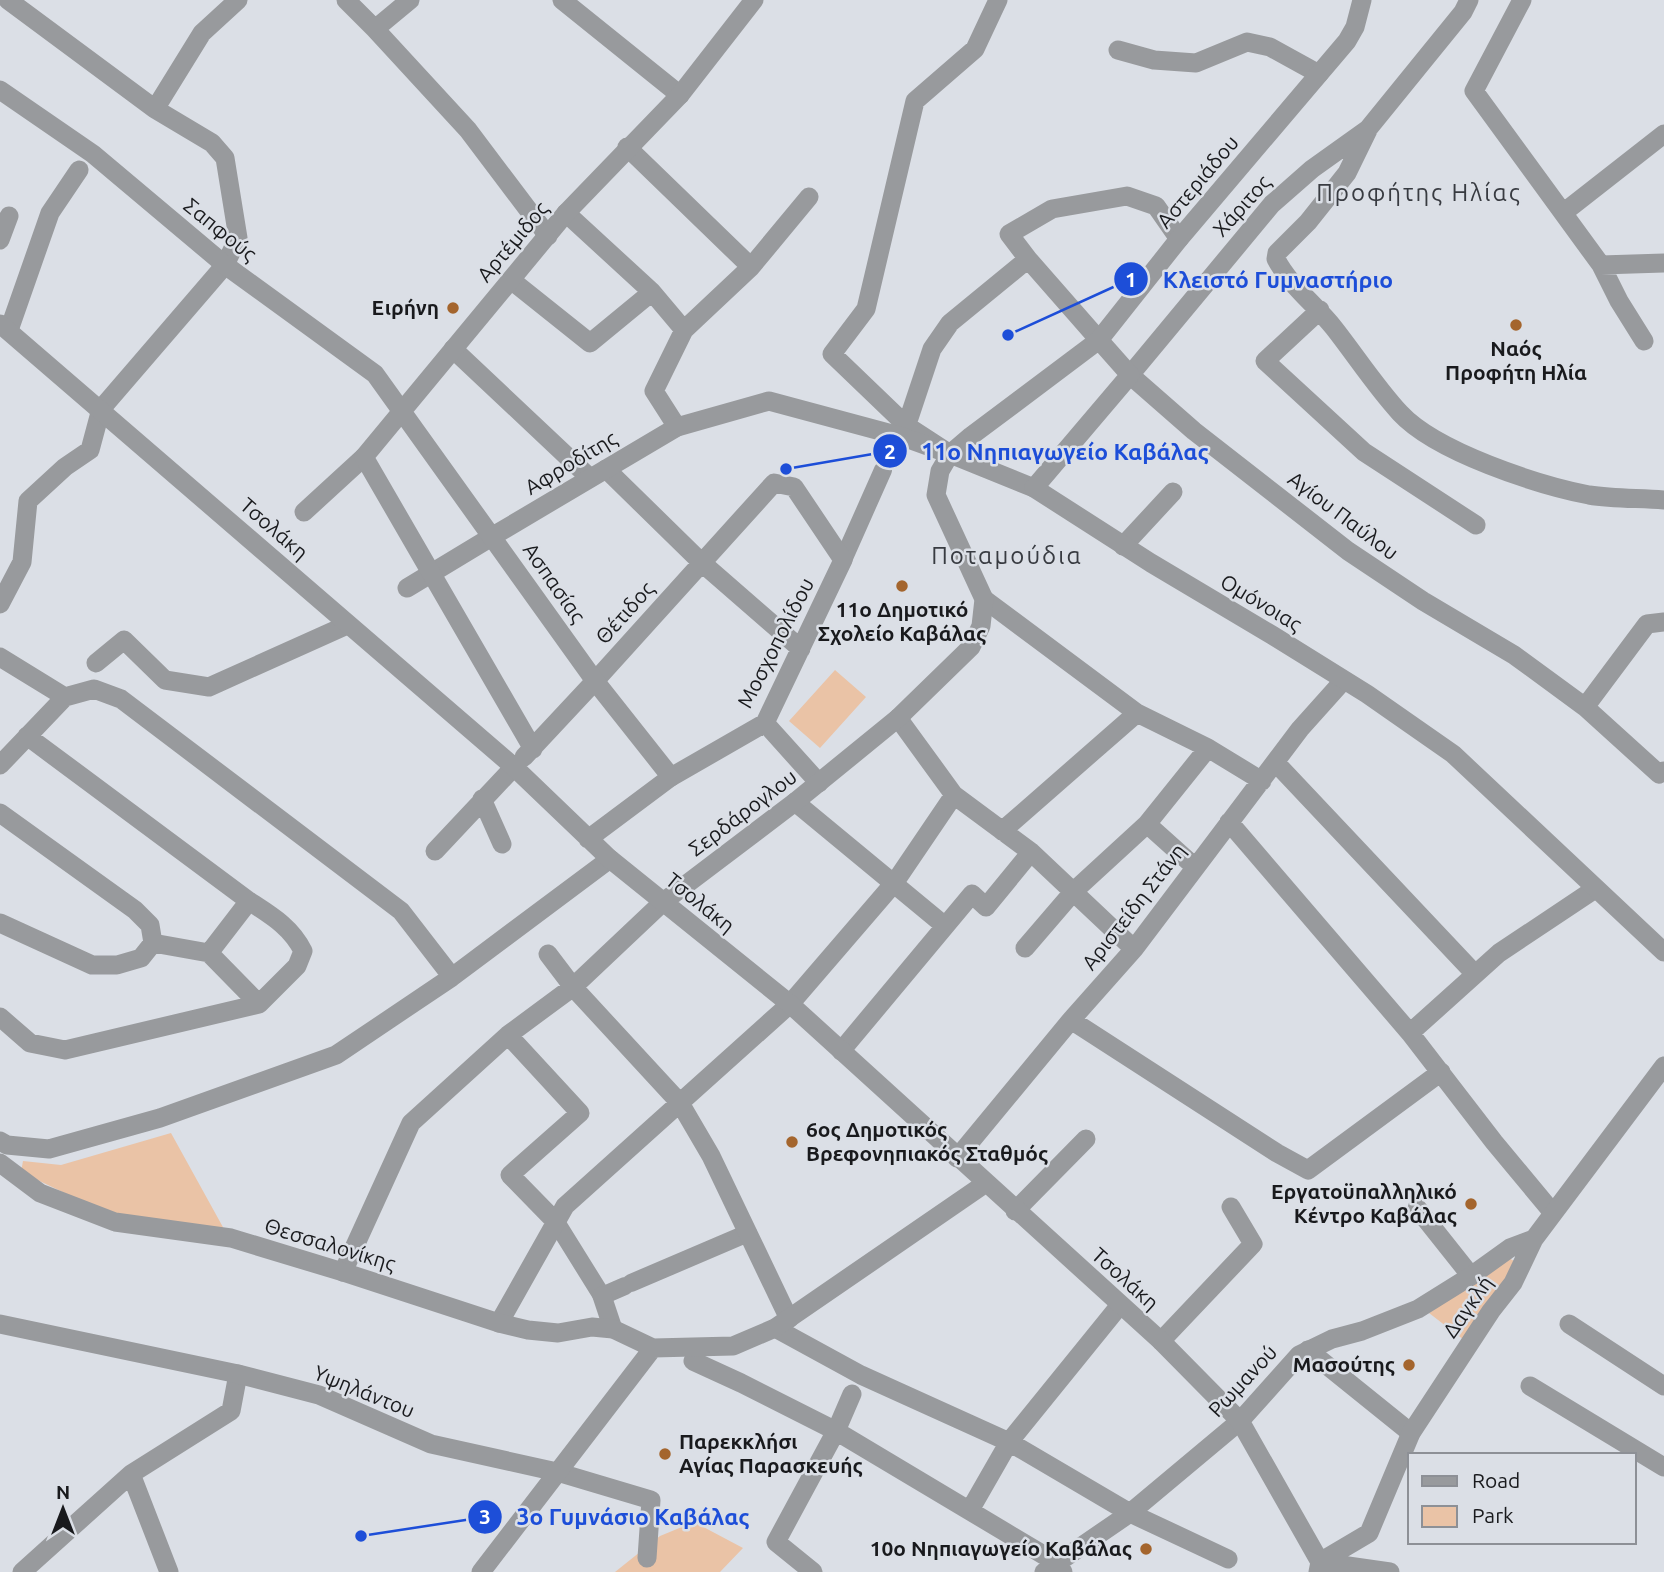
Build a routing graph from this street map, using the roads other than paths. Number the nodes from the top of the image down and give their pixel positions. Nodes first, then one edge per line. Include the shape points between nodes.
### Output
1 (8, 0) edge
2 (239, 0) edge
3 (346, 0) edge
4 (410, 0) edge
5 (562, 0) edge
6 (754, 0) edge
7 (998, 0) edge
8 (1362, 0) edge
9 (1469, 0) edge
10 (1522, 0) edge
11 (376, 29) junction
12 (1118, 50) dead end
13 (1319, 74) junction
14 (0, 90) edge
15 (680, 95) junction
16 (155, 109) junction
17 (1368, 129) junction
18 (1664, 134) edge
19 (628, 148) junction
20 (79, 170) dead end
21 (809, 197) dead end
22 (566, 213) junction
23 (1563, 213) junction
24 (9, 216) dead end
25 (548, 236) junction
26 (1179, 239) junction
27 (0, 240) edge
28 (1028, 259) junction
29 (1664, 263) edge
30 (225, 265) junction
31 (1601, 265) junction
32 (751, 267) junction
33 (511, 280) junction
34 (652, 292) junction
35 (1320, 310) junction
36 (5, 327) edge
37 (684, 331) junction
38 (1099, 340) junction
39 (1644, 341) dead end
40 (453, 349) junction
41 (1130, 374) junction
42 (769, 401) joint
43 (101, 409) junction
44 (403, 412) junction
45 (677, 427) junction
46 (905, 432) junction
47 (950, 454) junction
48 (365, 457) junction
49 (883, 471) dead end
50 (598, 474) junction
51 (1034, 488) junction
52 (1173, 492) dead end
53 (1664, 500) edge
54 (304, 512) dead end
55 (1475, 525) dead end
56 (493, 536) junction
57 (1123, 546) junction
58 (843, 560) junction
59 (701, 562) junction
60 (431, 574) junction
61 (407, 588) dead end
62 (984, 598) junction
63 (0, 604) edge
64 (1664, 622) edge
65 (347, 625) junction
66 (801, 649) junction
67 (0, 657) edge
68 (96, 663) dead end
69 (595, 681) junction
70 (1343, 681) junction
71 (65, 696) junction
72 (1585, 707) junction
73 (1137, 713) junction
74 (898, 718) junction
75 (765, 723) junction
76 (27, 736) junction
77 (1208, 748) junction
78 (533, 749) junction
79 (1275, 762) junction
80 (0, 765) edge
81 (513, 767) junction
82 (1662, 773) edge
83 (671, 777) junction
84 (1262, 781) junction
85 (819, 783) junction
86 (954, 794) junction
87 (482, 799) junction
88 (795, 802) junction
89 (0, 813) edge
90 (1229, 822) junction
91 (1147, 824) junction
92 (1002, 831) junction
93 (588, 839) junction
94 (502, 844) dead end
95 (435, 851) dead end
96 (1031, 852) junction
97 (610, 859) junction
98 (1195, 867) junction
99 (894, 882) junction
100 (1595, 888) junction
101 (1074, 891) junction
102 (250, 901) junction
103 (663, 902) junction
104 (0, 923) edge
105 (945, 926) junction
106 (153, 943) junction
107 (1025, 948) dead end
108 (1134, 949) junction
109 (1664, 952) edge
110 (209, 953) junction
111 (548, 954) dead end
112 (1475, 974) junction
113 (452, 977) junction
114 (573, 988) junction
115 (259, 1004) junction
116 (790, 1004) junction
117 (0, 1017) edge
118 (1071, 1020) junction
119 (1410, 1033) junction
120 (508, 1035) junction
121 (841, 1051) junction
122 (1664, 1066) edge
123 (1441, 1072) junction
124 (680, 1103) junction
125 (1086, 1139) dead end
126 (0, 1141) edge
127 (957, 1158) junction
128 (0, 1163) edge
129 (986, 1183) junction
130 (1231, 1207) dead end
131 (1416, 1208) dead end
132 (1015, 1211) junction
133 (1553, 1213) junction
134 (556, 1222) junction
135 (748, 1233) junction
136 (1534, 1239) junction
137 (343, 1272) junction
138 (1472, 1276) junction
139 (602, 1296) junction
140 (1120, 1305) junction
141 (499, 1323) junction
142 (0, 1324) edge
143 (782, 1324) junction
144 (1569, 1324) dead end
145 (613, 1329) junction
146 (1161, 1341) junction
147 (653, 1348) junction
148 (1308, 1350) junction
149 (693, 1361) dead end
150 (239, 1374) junction
151 (1530, 1386) dead end
152 (1664, 1386) edge
153 (852, 1394) dead end
154 (1240, 1421) junction
155 (835, 1431) junction
156 (1411, 1433) junction
157 (1009, 1442) junction
158 (1664, 1467) edge
159 (557, 1472) junction
160 (131, 1474) junction
161 (970, 1510) junction
162 (1130, 1513) junction
163 (647, 1558) dead end
164 (1228, 1559) dead end
165 (1319, 1567) edge
166 (1055, 1569) edge
167 (22, 1572) edge
168 (169, 1572) edge
169 (481, 1572) edge
170 (813, 1572) edge
171 (1390, 1572) edge

1 - 16 street
2 - 16 street via 202,33
3 - 11 street
4 - 11 street
5 - 15 street
6 - 15 street, Αρτέμιδος
7 - 46 street via 975,49 915,101 866,309 831,354
8 - 13 street, Αστεριάδου via 1350,35
9 - 17 street, Χάριτος
10 - 23 street via 1474,90
11 - 25 street via 468,130
12 - 13 street via 1154,60 1196,63 1247,42 1270,47
13 - 26 street, Αστεριάδου
14 - 30 street, Σαπφούς via 93,154
15 - 19 street, Αρτέμιδος
16 - 30 street via 212,144 225,158 238,238
17 - 35 street via 1347,173 1275,256 1291,281
17 - 41 street, Χάριτος via 1282,194
18 - 23 street
19 - 22 street, Αρτέμιδος
19 - 32 street
20 - 36 street via 50,213
21 - 32 street
22 - 25 street, Αρτέμιδος
22 - 34 street
23 - 31 street
24 - 27 street
25 - 33 street, Αρτέμιδος
26 - 28 street, Αγίου Παύλου via 1156,206 1127,196 1052,209 1009,233
26 - 38 street, Αστεριάδου
28 - 38 street, Αγίου Παύλου
28 - 46 street via 950,323 932,349
29 - 31 street
30 - 43 street
30 - 44 street, Σαπφούς via 376,374
31 - 39 street
32 - 37 street
33 - 34 street via 590,343
33 - 40 street, Αρτέμιδος
34 - 37 street
35 - 53 street via 1401,413 1434,437 1541,484 1610,498
35 - 55 street via 1265,361 1364,452
36 - 43 street, Τσολάκη
37 - 45 street via 654,391
38 - 41 street, Αγίου Παύλου
38 - 47 street, Αστεριάδου
40 - 44 street, Αρτέμιδος
40 - 50 street
41 - 51 street, Χάριτος
41 - 72 street, Αγίου Παύλου via 1194,431 1348,551 1514,655
42 - 45 street, Αφροδίτης
42 - 46 street, Ομόνοιας
43 - 63 street via 90,450 28,501 22,562
43 - 65 street, Τσολάκη
44 - 48 street, Αρτέμιδος
44 - 56 street, Ασπασίας
45 - 50 street, Αφροδίτης
46 - 47 street, Ομόνοιας
47 - 51 street, Ομόνοιας
47 - 62 street via 940,471 936,495
48 - 54 street, Αρτέμιδος
48 - 60 street
49 - 58 street, Μοσχοπολίδου
50 - 56 street, Αφροδίτης
50 - 59 street
51 - 57 street, Ομόνοιας
52 - 57 street
56 - 60 street, Αφροδίτης
56 - 69 street, Ασπασίας
57 - 70 street, Ομόνοιας
58 - 59 street, Θέτιδος via 794,487 774,483
58 - 66 street, Μοσχοπολίδου
59 - 66 street
59 - 69 street, Θέτιδος
60 - 61 street, Αφροδίτης
60 - 78 street
62 - 73 street
62 - 74 street, Σερδάρογλου via 981,626 971,647
64 - 72 street via 1647,624
65 - 68 street via 209,687 165,680 124,640
65 - 81 street, Τσολάκη
66 - 75 street, Μοσχοπολίδου
67 - 71 street
69 - 78 street, Θέτιδος
69 - 83 street, Ασπασίας
70 - 79 street, Αριστείδη Στάνη
70 - 100 street, Ομόνοιας via 1453,754
71 - 76 street
71 - 113 street via 94,689 121,699 401,911
72 - 82 street, Αγίου Παύλου
73 - 77 street
73 - 92 street
74 - 85 street, Σερδάρογλου
74 - 86 street
75 - 83 street, Μοσχοπολίδου
75 - 85 street
76 - 80 street
76 - 102 street
77 - 84 street
77 - 91 street
78 - 81 street, Θέτιδος
79 - 84 street, Αριστείδη Στάνη
79 - 112 street
81 - 87 street, Θέτιδος
81 - 93 street, Τσολάκη
83 - 93 street, Μοσχοπολίδου
84 - 90 street, Αριστείδη Στάνη
85 - 88 street, Σερδάρογλου
86 - 92 street
86 - 99 street
87 - 94 street
87 - 95 street, Θέτιδος
88 - 99 street
88 - 103 street, Σερδάρογλου
89 - 106 street via 135,910 150,925
90 - 98 street, Αριστείδη Στάνη
90 - 119 street
91 - 98 street
91 - 101 street
92 - 96 street
93 - 97 street, Τσολάκη
96 - 101 street
96 - 105 street via 986,907 972,894
97 - 103 street, Τσολάκη
97 - 113 street
98 - 108 street, Αριστείδη Στάνη
99 - 105 street
99 - 116 street
100 - 109 street, Ομόνοιας
100 - 112 street
101 - 107 street
101 - 108 street
102 - 110 street
102 - 115 street via 282,923 303,951 297,966
103 - 114 street, Σερδάρογλου
103 - 116 street, Τσολάκη
104 - 106 street via 92,965 117,965 141,958
105 - 121 street
106 - 110 street
108 - 118 street, Αριστείδη Στάνη
110 - 115 street
111 - 114 street
112 - 119 street
113 - 126 street via 336,1055 160,1118 49,1149
114 - 120 street, Σερδάρογλου
114 - 124 street
115 - 117 street via 65,1050 30,1043
116 - 121 street, Τσολάκη
116 - 124 street
118 - 123 street via 1308,1170
118 - 127 street, Αριστείδη Στάνη
119 - 123 street
120 - 134 street via 580,1113 509,1175
120 - 137 street, Σερδάρογλου via 411,1124
121 - 127 street, Τσολάκη
122 - 133 street, Δαγκλή
123 - 133 street
124 - 134 street via 565,1206
124 - 135 street
125 - 132 street
127 - 129 street, Τσολάκη
128 - 137 street, Θεσσαλονίκης via 40,1193 115,1222 231,1238
129 - 132 street, Τσολάκη
129 - 143 street
130 - 146 street via 1253,1244
131 - 138 street
132 - 140 street, Τσολάκη
133 - 136 street, Δαγκλή
134 - 139 street
134 - 141 street
135 - 139 street
135 - 143 street
136 - 138 street, Ρωμανού via 1510,1248
136 - 156 street, Δαγκλή via 1513,1283
137 - 141 street, Θεσσαλονίκης
138 - 148 street, Ρωμανού via 1418,1308
139 - 145 street
140 - 146 street, Τσολάκη
140 - 157 street
141 - 145 street, Θεσσαλονίκης via 558,1333 592,1327
142 - 150 street, Υψηλάντου
143 - 147 street via 733,1346
143 - 157 street via 861,1375
144 - 152 street
145 - 147 street, Θεσσαλονίκης
146 - 154 street, Τσολάκη
147 - 159 street
148 - 154 street, Ρωμανού
148 - 156 street
149 - 155 street
150 - 159 street, Υψηλάντου via 318,1395 431,1444
150 - 160 street via 231,1411
151 - 158 street
153 - 155 street
154 - 162 street, Ρωμανού
154 - 165 street, Τσολάκη
155 - 161 street
155 - 170 street via 776,1542
156 - 165 street, Δαγκλή via 1369,1533
157 - 161 street
157 - 162 street
159 - 163 street, Υψηλάντου via 651,1500
159 - 169 street
160 - 167 street
160 - 168 street
161 - 166 street
162 - 164 street
162 - 166 street, Ρωμανού
165 - 171 street

